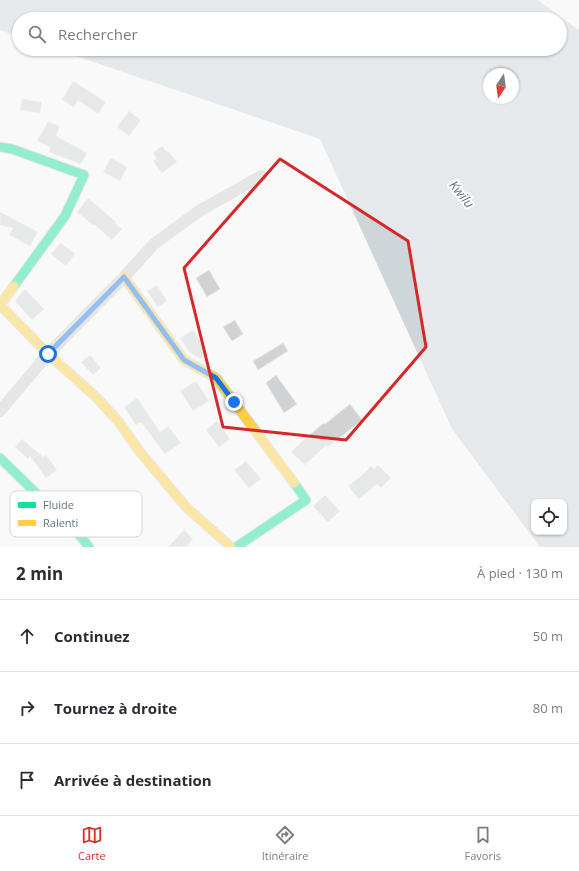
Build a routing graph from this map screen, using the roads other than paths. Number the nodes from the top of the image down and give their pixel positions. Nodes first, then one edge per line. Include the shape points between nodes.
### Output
1 (0, 147) edge
2 (261, 176) dead end
3 (124, 277) junction
4 (48, 354) junction
5 (0, 411) edge
6 (0, 458) edge
7 (34, 491) edge
8 (81, 537) edge
9 (90, 547) edge
10 (231, 547) edge
11 (236, 547) edge

1 - 4 street via 84,174 65,216 0,305
2 - 3 street via 199,211 154,244
3 - 4 street
3 - 11 street via 184,360 216,378 306,500
4 - 5 street
4 - 10 street via 96,397 186,507
6 - 7 street
8 - 9 street

